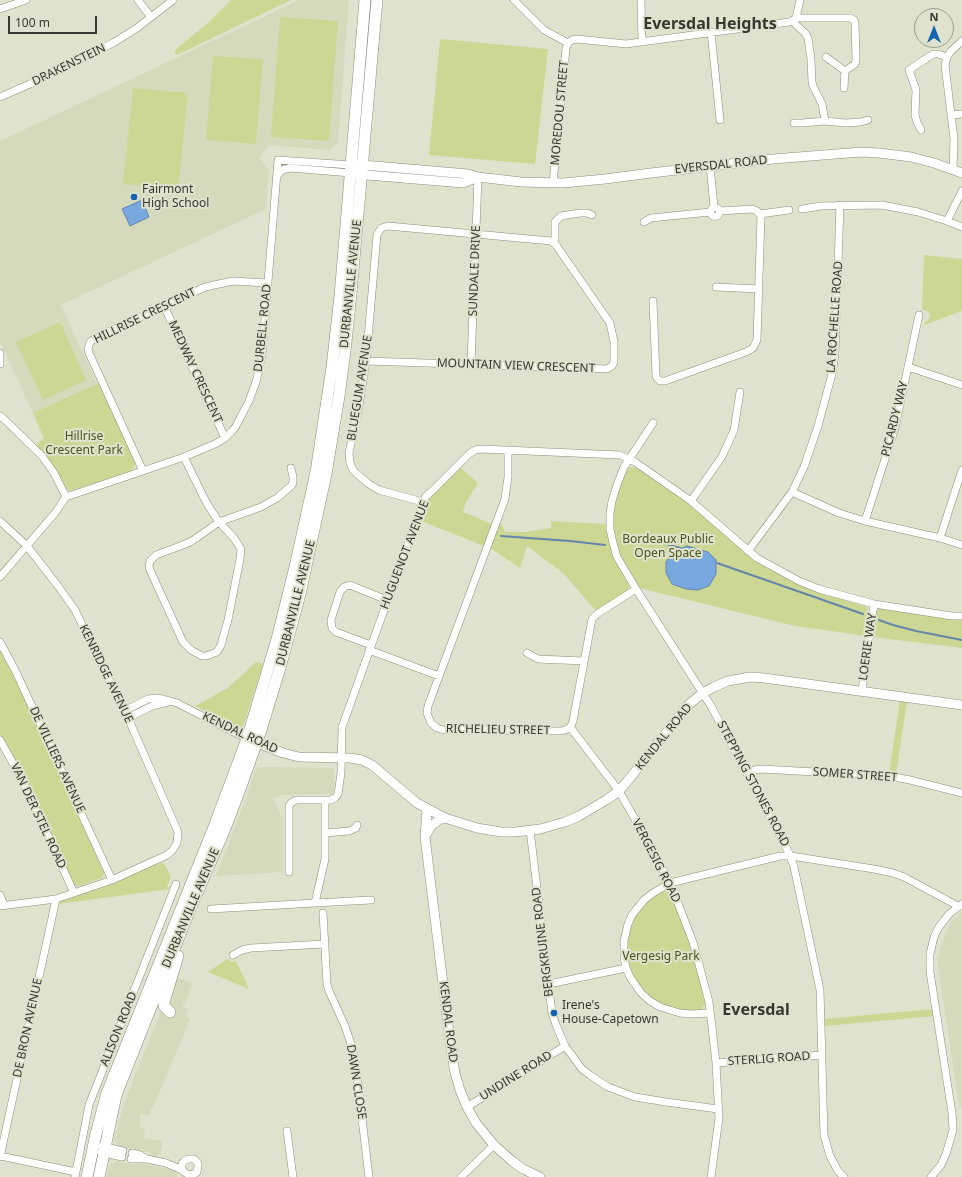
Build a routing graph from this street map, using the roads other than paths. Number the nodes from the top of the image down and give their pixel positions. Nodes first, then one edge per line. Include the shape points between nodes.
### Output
1 (26, 0) edge
2 (138, 0) edge
3 (173, 0) edge
4 (365, 0) edge
5 (377, 0) edge
6 (514, 0) edge
7 (521, 0) edge
8 (641, 0) edge
9 (800, 0) edge
10 (0, 9) edge
11 (151, 17) junction
12 (794, 20) junction
13 (711, 32) junction
14 (552, 34) junction
15 (642, 41) junction
16 (962, 41) edge
17 (568, 43) junction
18 (947, 56) junction
19 (826, 57) dead end
20 (845, 72) junction
21 (844, 88) dead end
22 (0, 97) edge
23 (962, 114) edge
24 (950, 115) junction
25 (720, 120) dead end
26 (868, 120) dead end
27 (825, 121) junction
28 (794, 123) dead end
29 (921, 130) dead end
30 (710, 166) junction
31 (356, 169) junction
32 (958, 171) edge
33 (277, 176) junction
34 (478, 177) junction
35 (553, 183) junction
36 (962, 191) edge
37 (840, 205) junction
38 (802, 209) dead end
39 (715, 210) junction
40 (789, 210) dead end
41 (760, 214) junction
42 (592, 215) dead end
43 (947, 221) junction
44 (644, 222) dead end
45 (962, 227) edge
46 (476, 234) junction
47 (553, 242) junction
48 (268, 283) junction
49 (716, 287) dead end
50 (759, 288) junction
51 (653, 301) dead end
52 (164, 306) junction
53 (919, 316) dead end
54 (0, 353) edge
55 (366, 361) junction
56 (0, 364) edge
57 (471, 364) junction
58 (908, 366) junction
59 (962, 384) edge
60 (740, 392) dead end
61 (0, 416) edge
62 (653, 424) dead end
63 (225, 438) junction
64 (508, 450) junction
65 (184, 456) junction
66 (630, 459) junction
67 (291, 468) dead end
68 (962, 470) edge
69 (143, 471) junction
70 (792, 492) junction
71 (66, 497) junction
72 (691, 501) junction
73 (423, 502) junction
74 (0, 521) edge
75 (865, 521) junction
76 (219, 522) junction
77 (940, 538) junction
78 (962, 545) edge
79 (27, 546) junction
80 (748, 551) junction
81 (0, 577) edge
82 (636, 589) junction
83 (387, 600) junction
84 (874, 604) junction
85 (962, 616) edge
86 (0, 642) edge
87 (370, 648) junction
88 (527, 654) dead end
89 (584, 660) junction
90 (439, 676) junction
91 (862, 691) junction
92 (703, 693) junction
93 (171, 701) junction
94 (962, 705) edge
95 (124, 711) junction
96 (128, 718) junction
97 (570, 727) junction
98 (0, 741) edge
99 (252, 741) junction
100 (341, 757) junction
101 (747, 774) junction
102 (618, 791) junction
103 (962, 793) edge
104 (325, 800) junction
105 (417, 803) junction
106 (427, 809) junction
107 (444, 818) junction
108 (357, 825) dead end
109 (530, 830) junction
110 (325, 833) junction
111 (425, 835) junction
112 (790, 856) junction
113 (289, 872) dead end
114 (112, 880) junction
115 (670, 883) junction
116 (176, 884) dead end
117 (74, 893) junction
118 (0, 895) edge
119 (56, 899) junction
120 (371, 900) dead end
121 (315, 903) junction
122 (960, 905) edge
123 (2, 906) edge
124 (190, 909) junction
125 (212, 909) dead end
126 (323, 913) dead end
127 (325, 944) junction
128 (233, 954) dead end
129 (626, 968) junction
130 (548, 984) junction
131 (170, 1012) dead end
132 (710, 1013) junction
133 (565, 1046) junction
134 (822, 1056) junction
135 (716, 1063) junction
136 (467, 1107) junction
137 (718, 1109) junction
138 (287, 1131) dead end
139 (494, 1145) junction
140 (99, 1148) junction
141 (123, 1154) dead end
142 (0, 1156) edge
143 (131, 1156) dead end
144 (184, 1162) junction
145 (166, 1164) junction
146 (187, 1174) edge
147 (75, 1175) edge
148 (88, 1177) edge
149 (99, 1177) edge
150 (293, 1177) edge
151 (369, 1177) edge
152 (461, 1177) edge
153 (540, 1177) edge
154 (711, 1177) edge
155 (844, 1177) edge
156 (931, 1177) edge

1 - 10 street
2 - 11 street
3 - 11 street, DRAKENSTEIN
4 - 31 main road, DURBANVILLE AVENUE
5 - 31 main road, DURBANVILLE AVENUE
6 - 14 street via 544,30
7 - 14 street
8 - 15 street
9 - 12 street
11 - 22 street, DRAKENSTEIN via 113,42
12 - 13 street
12 - 20 street via 854,20 856,60 854,66
12 - 27 street via 808,38 812,86 822,104
13 - 15 street
13 - 25 street
14 - 17 street
15 - 17 street via 626,44 577,39
16 - 18 street
17 - 35 street, MOREDOU STREET
18 - 24 street via 945,68
18 - 29 street via 933,54 909,70 916,90 915,115
19 - 20 street
20 - 21 street
23 - 24 street
24 - 32 street
26 - 27 street
27 - 28 street
30 - 32 street, EVERSDAL ROAD via 861,152 911,157
30 - 35 street, EVERSDAL ROAD
30 - 39 street
31 - 33 street via 290,168 282,170
31 - 33 street, DURBELL ROAD via 278,160
31 - 34 street, EVERSDAL ROAD via 468,174
31 - 99 main road, DURBANVILLE AVENUE via 316,472
33 - 48 street, DURBELL ROAD
34 - 35 street, EVERSDAL ROAD
34 - 46 street, SUNDALE DRIVE
36 - 43 street
37 - 38 street
37 - 43 street via 882,205
37 - 70 street, LA ROCHELLE ROAD via 835,354 832,374 818,426 804,467
39 - 41 street via 749,209
39 - 44 street via 651,218
40 - 41 street
41 - 50 street
42 - 47 street via 580,213 561,216 555,222
43 - 45 street
46 - 47 street
46 - 55 street, BLUEGUM AVENUE via 388,226 381,228 377,235
46 - 57 street, SUNDALE DRIVE
47 - 57 street, MOUNTAIN VIEW CRESCENT via 610,323 614,342 612,366 607,369
48 - 52 street, HILLRISE CRESCENT via 239,280 220,283
48 - 63 street, DURBELL ROAD via 262,355 256,382 236,426
49 - 50 street
50 - 51 street via 757,340 753,348 662,381 658,380 656,375
52 - 63 street, MEDWAY CRESCENT
52 - 69 street, HILLRISE CRESCENT via 97,337 88,345 89,353
53 - 58 street, PICARDY WAY
54 - 56 street
55 - 57 street, MOUNTAIN VIEW CRESCENT
55 - 73 street, BLUEGUM AVENUE via 349,453 351,466 357,474 379,490
58 - 59 street
58 - 75 street, PICARDY WAY via 895,428
60 - 72 street via 736,422 730,439 721,458
61 - 71 street via 42,456
62 - 66 street, STEPPING STONES ROAD
63 - 65 street, DURBELL ROAD
64 - 66 street, HUGUENOT AVENUE via 616,454
64 - 73 street, HUGUENOT AVENUE via 481,449 472,452 426,496
64 - 90 street, RICHELIEU STREET via 505,499
65 - 69 street, DURBELL ROAD
65 - 76 street
66 - 72 street, HUGUENOT AVENUE
66 - 82 street, STEPPING STONES ROAD via 624,467 612,500 610,529 617,557
67 - 76 street via 293,483 288,490 261,506
68 - 77 street
69 - 71 street, DURBELL ROAD
70 - 75 street via 839,513
70 - 80 street, LA ROCHELLE ROAD
71 - 79 street
72 - 80 street, HUGUENOT AVENUE
73 - 83 street, HUGUENOT AVENUE
74 - 79 street, KENRIDGE AVENUE
75 - 77 street
76 - 76 street via 239,545 241,553 221,645 217,652 202,656 183,642 149,563 156,554 188,543
77 - 78 street
79 - 81 street
79 - 95 street, KENRIDGE AVENUE via 75,610
80 - 84 street, HUGUENOT AVENUE via 762,561 810,585
82 - 89 street via 593,617
82 - 92 street, STEPPING STONES ROAD
83 - 87 street, HUGUENOT AVENUE
83 - 87 street via 350,585 340,592 331,620 332,628
84 - 85 street, HUGUENOT AVENUE
84 - 91 street, LOERIE WAY
86 - 114 street, DE VILLIERS AVENUE
87 - 90 street
87 - 100 street, HUGUENOT AVENUE via 342,727
88 - 89 street via 538,659
89 - 97 street
90 - 97 street, RICHELIEU STREET via 427,713 431,724 440,730 561,731
91 - 92 street, KENDAL ROAD via 771,678 750,678 728,681
91 - 94 street, KENDAL ROAD
92 - 101 street, STEPPING STONES ROAD
92 - 102 street, KENDAL ROAD via 684,709 637,771
93 - 95 street, KENDAL ROAD via 152,698
93 - 96 street via 152,706
93 - 99 street, KENDAL ROAD
95 - 96 street, KENRIDGE AVENUE
96 - 114 street, KENRIDGE AVENUE via 177,828 178,836 175,846 165,857
97 - 102 street, VERGESIG ROAD
98 - 117 street, VAN DER STEL ROAD via 24,783
99 - 100 street, KENDAL ROAD via 299,757
99 - 124 main road, DURBANVILLE AVENUE via 224,830
99 - 140 main road, DURBANVILLE AVENUE via 214,827 107,1093 101,1112
100 - 104 street, HUGUENOT AVENUE via 338,794 333,799
100 - 105 street, KENDAL ROAD via 366,762
101 - 103 street, SOMER STREET via 761,768 889,776
101 - 112 street, STEPPING STONES ROAD
102 - 109 street, KENDAL ROAD via 579,816 550,827
102 - 115 street, VERGESIG ROAD
104 - 110 street
104 - 113 street via 296,800 290,804
105 - 106 street, KENDAL ROAD
105 - 111 street, KENDAL ROAD
106 - 107 street, KENDAL ROAD
106 - 111 street, KENDAL ROAD
107 - 109 street, KENDAL ROAD via 465,826 501,832
107 - 111 street via 432,825
108 - 110 street via 349,831
109 - 130 street, BERGKRUINE ROAD
110 - 121 street via 325,859
111 - 136 street, KENDAL ROAD via 455,1073
112 - 115 street
112 - 122 street via 884,870 904,877
112 - 134 street, STEPPING STONES ROAD via 820,990
114 - 117 street
115 - 129 street via 644,900 632,915 624,941
115 - 132 street, VERGESIG ROAD via 695,947
116 - 147 street, ALISON ROAD via 89,1105
117 - 119 street
118 - 123 street
119 - 123 street
119 - 142 street, DE BRON AVENUE
120 - 121 street
121 - 125 street
122 - 156 street via 949,914 939,928 930,954 930,972 953,1130 941,1165
124 - 131 main road via 164,999 164,1006
124 - 140 main road, DURBANVILLE AVENUE via 118,1088
126 - 127 street, DAWN CLOSE
127 - 128 street via 251,948
127 - 151 street, DAWN CLOSE via 328,987 345,1026 355,1060
129 - 130 street
129 - 132 street via 641,994 660,1007 680,1014
130 - 133 street, BERGKRUINE ROAD via 554,1019
132 - 135 street, VERGESIG ROAD
133 - 136 street, UNDINE ROAD
133 - 137 street, BERGKRUINE ROAD via 582,1069 608,1087 635,1097
134 - 135 street, STERLIG ROAD
134 - 155 street, STEPPING STONES ROAD via 824,1135 830,1156
135 - 137 street, VERGESIG ROAD
136 - 139 street, KENDAL ROAD
137 - 154 street, VERGESIG ROAD
138 - 150 street
139 - 152 street
139 - 153 street, KENDAL ROAD via 523,1169
140 - 141 street
140 - 148 main road, DURBANVILLE AVENUE
140 - 149 main road, DURBANVILLE AVENUE
142 - 147 street
143 - 145 street
144 - 145 street
144 - 146 street via 182,1164
144 - 146 street via 191,1158 198,1166 194,1174
145 - 146 street

